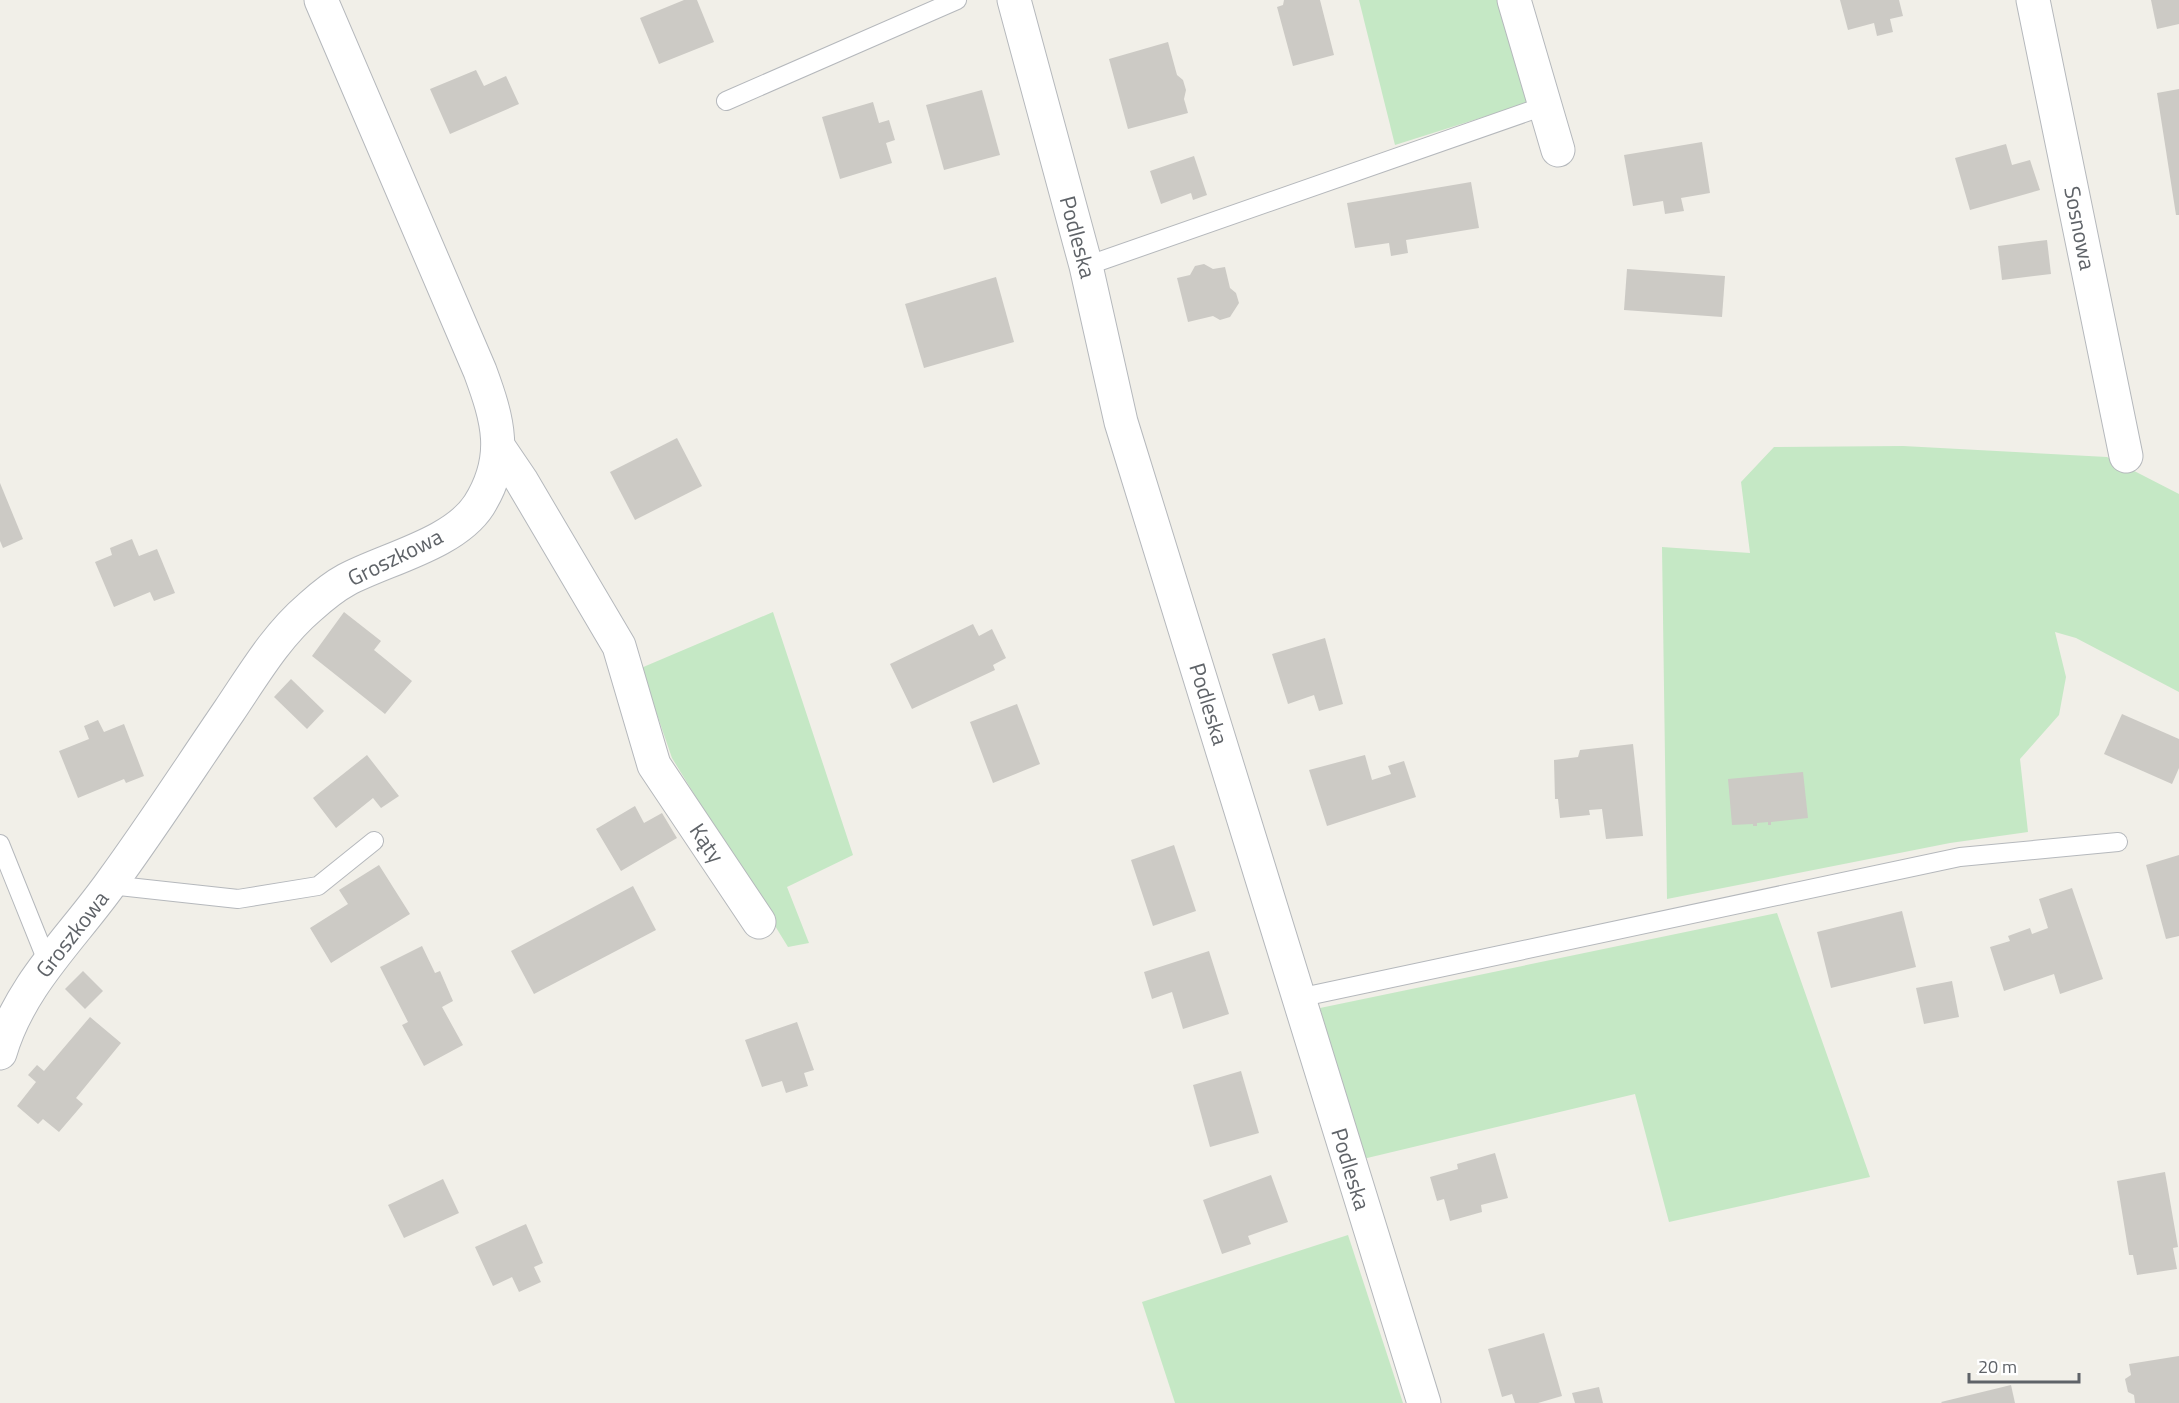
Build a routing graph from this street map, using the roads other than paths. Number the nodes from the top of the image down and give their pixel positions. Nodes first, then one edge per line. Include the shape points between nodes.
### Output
1 (321, 0) edge
2 (957, 0) edge
3 (1014, 0) edge
4 (1514, 0) edge
5 (2033, 0) edge
6 (726, 101) dead end
7 (1544, 106) junction
8 (1558, 150) dead end
9 (1086, 266) junction
10 (500, 449) junction
11 (2126, 456) dead end
12 (374, 841) dead end
13 (2118, 842) dead end
14 (0, 844) edge
15 (110, 885) junction
16 (759, 922) dead end
17 (47, 961) junction
18 (1298, 999) junction
19 (0, 1053) edge
20 (1424, 1403) edge

1 - 10 street, Groszkowa via 480,371 495,411
2 - 6 lane
3 - 9 street, Podleska
4 - 7 street
5 - 11 street, Sosnowa
7 - 8 street
7 - 9 lane
9 - 18 street, Podleska via 1120,422
10 - 15 street, Groszkowa via 492,479 478,506 457,526 345,581 283,632
10 - 16 street, Kąty via 620,646 654,765
12 - 15 lane via 318,886 238,900
13 - 18 lane via 1960,857
14 - 17 lane
15 - 17 street, Groszkowa
17 - 19 street, Groszkowa via 19,1009
18 - 20 street, Podleska

